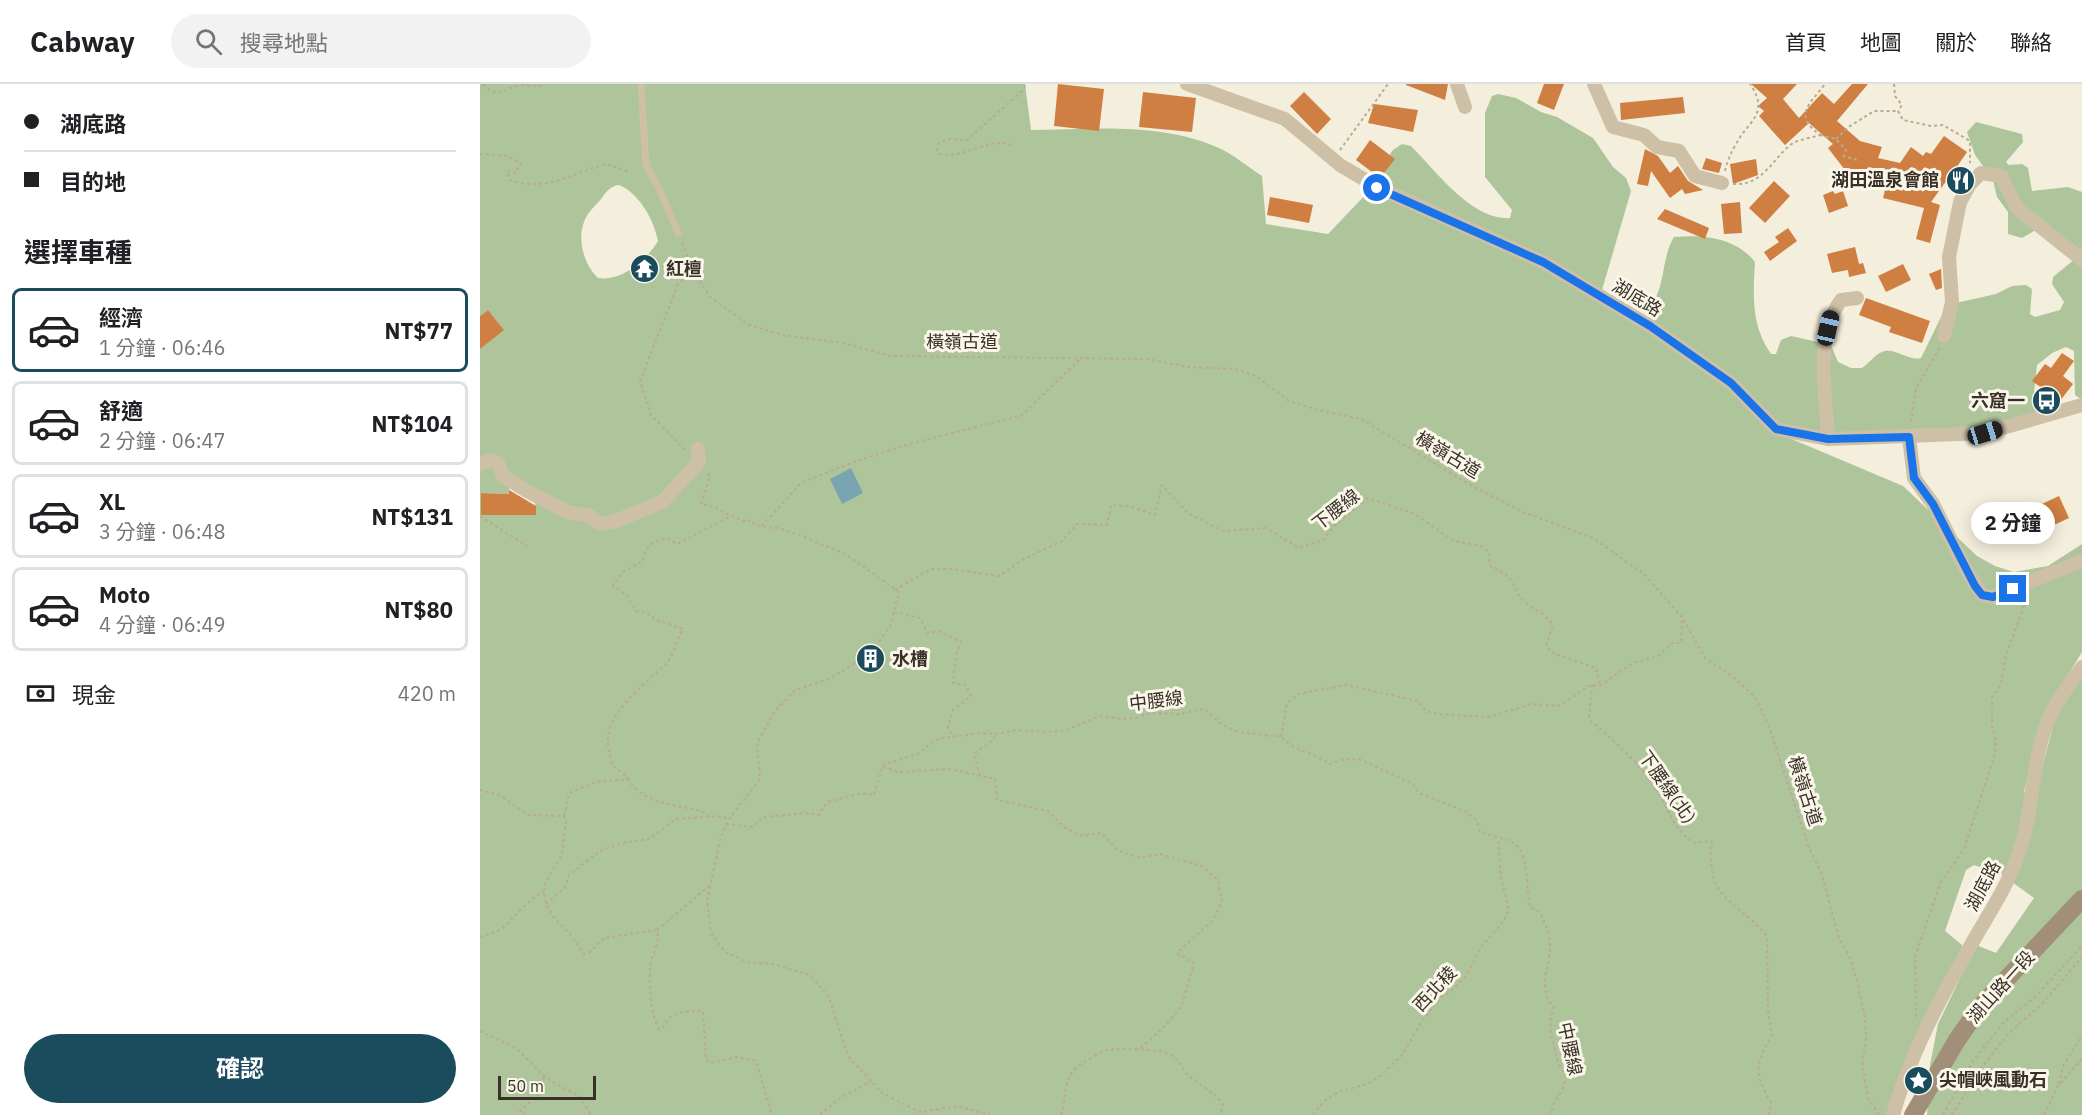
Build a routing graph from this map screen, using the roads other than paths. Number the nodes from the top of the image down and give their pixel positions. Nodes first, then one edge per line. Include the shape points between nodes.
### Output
1 (641, 84) edge
2 (1186, 84) edge
3 (1457, 84) edge
4 (1594, 84) edge
5 (1465, 107) dead end
6 (1722, 183) road end
7 (678, 233) road end
8 (2082, 260) edge
9 (1857, 298) dead end
10 (1944, 336) road end
11 (2082, 405) edge
12 (1909, 437) junction
13 (1828, 439) junction
14 (699, 455) road end
15 (480, 464) edge
16 (2082, 561) edge
17 (2082, 667) edge
18 (2082, 899) edge
19 (1893, 1115) edge
20 (1913, 1115) edge

1 - 7 lane via 646,166
2 - 13 street, 湖底路 via 1285,119 1340,165 1377,188 1543,262 1650,326 1731,383 1776,429
3 - 5 street
4 - 6 street via 1613,128 1644,135 1657,147 1679,151 1695,176
8 - 10 street via 2017,208 2001,176 1982,173 1960,202 1949,257 1952,302
9 - 13 street via 1841,300 1832,312 1824,348
11 - 12 street, 湖底路 via 1985,433
12 - 13 street, 湖底路
12 - 16 street via 1914,478 1933,504 1982,595 1993,597
14 - 15 street via 662,502 601,524 526,491 503,476 498,463 491,460
17 - 19 street, 湖底路 via 2052,712 2040,748 2028,820 2008,881 1941,997
18 - 20 street, 湖山路一段 via 1980,1006

